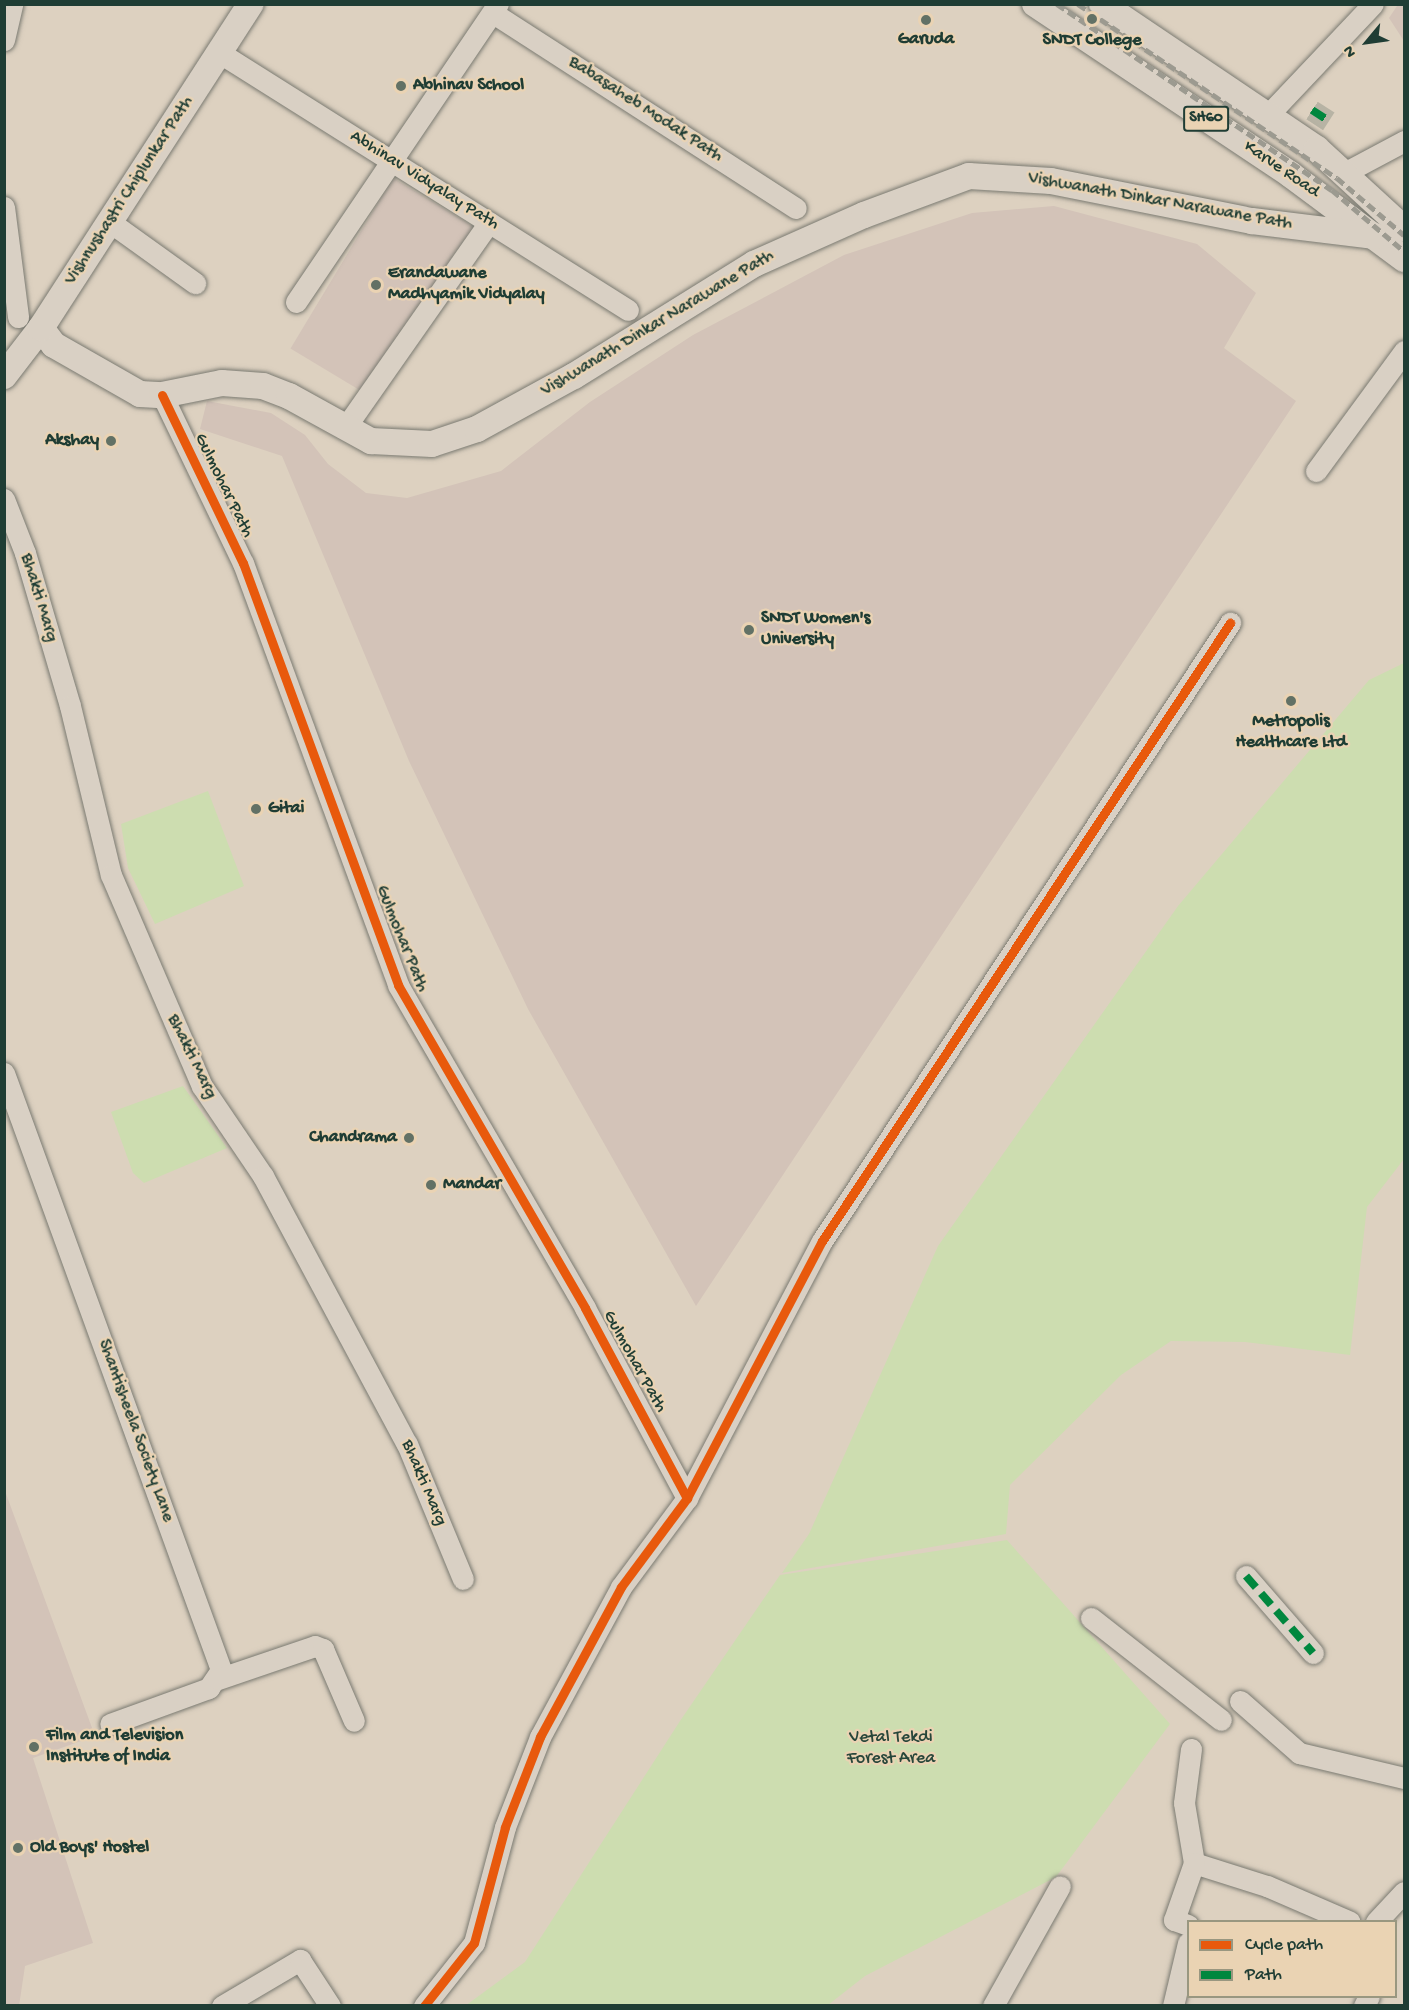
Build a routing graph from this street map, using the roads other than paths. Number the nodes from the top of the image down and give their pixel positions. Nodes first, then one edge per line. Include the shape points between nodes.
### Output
1 (12, 4) edge
2 (251, 4) edge
3 (1035, 4) edge
4 (1102, 4) edge
5 (1373, 4) edge
6 (496, 9) edge
7 (4, 40) edge
8 (220, 53) junction
9 (1267, 116) junction
10 (1404, 141) edge
11 (392, 161) junction
12 (1346, 172) junction
13 (4, 207) edge
14 (796, 208) dead end
15 (1400, 219) edge
16 (110, 222) junction
17 (489, 222) junction
18 (1375, 236) junction
19 (1404, 259) edge
20 (195, 283) dead end
21 (296, 302) dead end
22 (628, 310) dead end
23 (11, 315) edge
24 (40, 328) junction
25 (1404, 351) edge
26 (4, 376) edge
27 (162, 395) junction
28 (345, 428) junction
29 (1316, 471) dead end
30 (4, 499) edge
31 (1230, 623) dead end
32 (4, 1073) edge
33 (687, 1498) junction
34 (1246, 1576) dead end
35 (463, 1579) dead end
36 (1091, 1618) dead end
37 (1313, 1653) dead end
38 (218, 1679) junction
39 (1240, 1701) dead end
40 (1221, 1720) dead end
41 (354, 1721) dead end
42 (110, 1724) dead end
43 (1191, 1749) dead end
44 (1404, 1778) edge
45 (1194, 1863) junction
46 (1060, 1886) dead end
47 (1404, 1892) edge
48 (1345, 1920) edge
49 (1378, 1920) edge
50 (1187, 1925) edge
51 (1187, 1947) edge
52 (222, 2006) edge
53 (330, 2006) edge
54 (424, 2006) edge
55 (993, 2006) edge
56 (1173, 2006) edge

1 - 7 street
2 - 8 main road, Vishnushastri Chiplunkar Path
3 - 18 main road, Karve Road / SH60 via 1291,175
4 - 9 main road, Karve Road / SH60
5 - 9 street
6 - 11 street
6 - 14 street, Babasaheb Modak Path
8 - 11 street, Abhinav Vidyalay Path
8 - 16 main road, Vishnushastri Chiplunkar Path
9 - 12 main road, Karve Road / SH60
10 - 12 street
11 - 17 street, Abhinav Vidyalay Path
11 - 21 street
12 - 15 main road, Karve Road / SH60
13 - 23 street
16 - 20 street
16 - 24 main road, Vishnushastri Chiplunkar Path
17 - 22 street, Abhinav Vidyalay Path
17 - 28 street
18 - 19 main road, Karve Road / SH60
18 - 28 main road, Vishwanath Dinkar Narawane Path via 1252,221 1051,181 969,176 864,215 754,264 574,376 477,429 432,444 402,444 371,441
23 - 24 street
24 - 26 main road, Vishnushastri Chiplunkar Path
24 - 27 main road via 64,331 148,380
25 - 29 street
27 - 28 main road, Vishwanath Dinkar Narawane Path via 222,383 263,386
27 - 33 street, Gulmohar Path via 243,563 398,985 585,1308
30 - 35 street, Bhakti Marg via 25,553 63,684 111,875 202,1086 263,1176 408,1444
31 - 33 street via 822,1241
32 - 38 street, Shantisheela Society Lane via 221,1670
33 - 54 street via 621,1587 540,1737 505,1827 474,1943
34 - 37 street
36 - 40 street
38 - 41 street via 315,1646 323,1649
38 - 42 street via 209,1688
39 - 44 street via 1299,1753
43 - 45 street via 1184,1803
45 - 48 street via 1267,1886
45 - 50 street via 1174,1920
46 - 55 street
47 - 49 street
51 - 56 street
52 - 53 street via 300,1960

